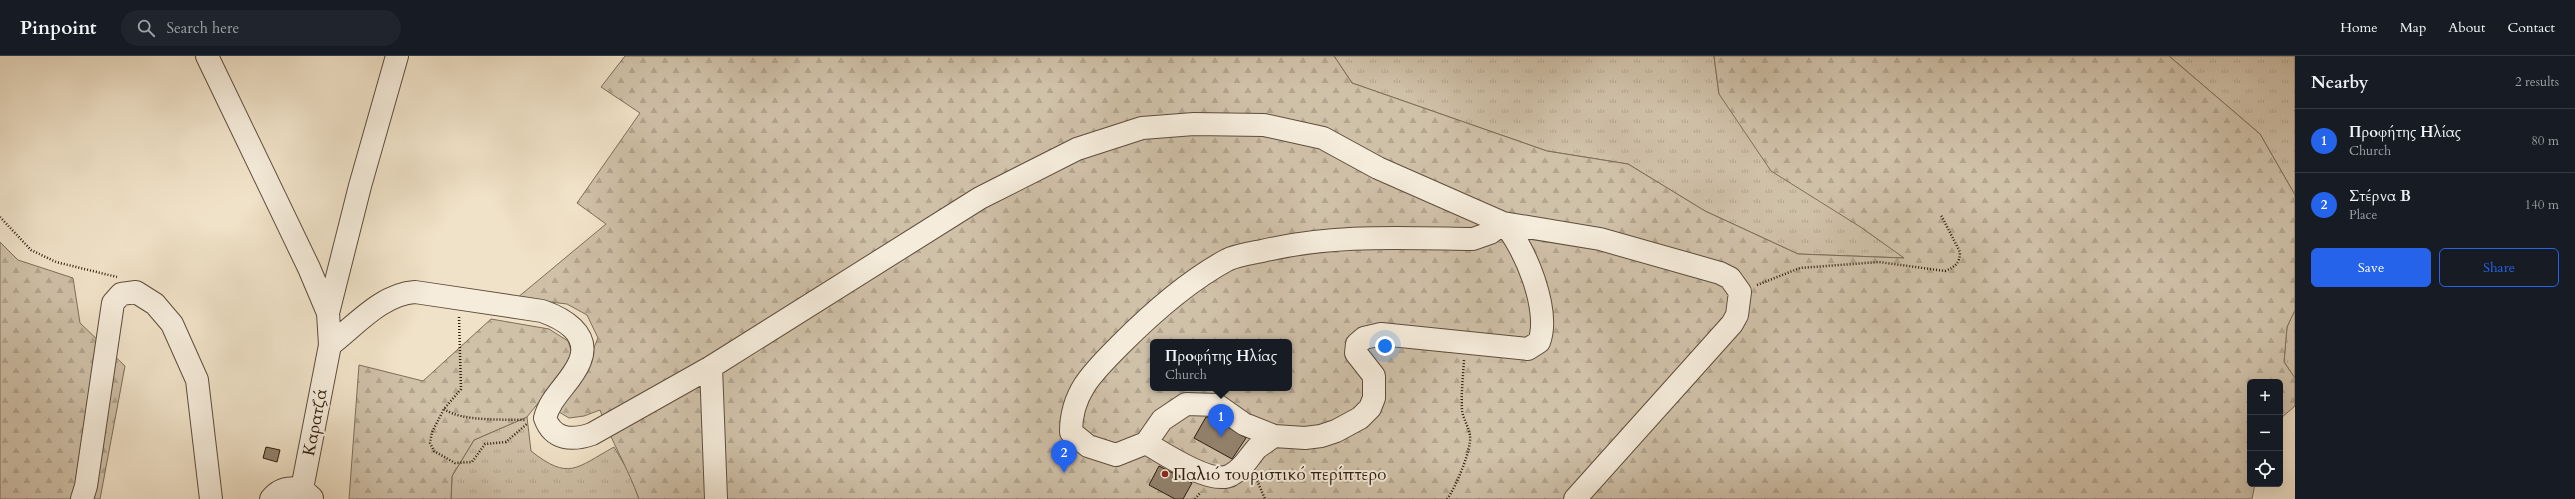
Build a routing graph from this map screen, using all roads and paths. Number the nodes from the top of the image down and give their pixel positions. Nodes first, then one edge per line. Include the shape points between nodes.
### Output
1 (207, 56) edge
2 (397, 56) edge
3 (1941, 215) dead end
4 (0, 217) edge
5 (1503, 223) junction
6 (136, 292) junction
7 (1740, 292) junction
8 (456, 298) junction
9 (328, 313) junction
10 (1464, 343) junction
11 (330, 345) junction
12 (711, 367) junction
13 (444, 409) junction
14 (1274, 436) junction
15 (1146, 443) junction
16 (1245, 465) junction
17 (305, 496) edge
18 (82, 499) edge
19 (211, 499) edge
20 (271, 499) edge
21 (716, 499) edge
22 (1265, 499) edge
23 (1447, 499) edge
24 (1575, 499) edge

1 - 9 street
2 - 9 street via 360,186
3 - 7 path via 1960,252 1960,259 1954,267 1945,271 1879,262 1800,268 1777,275
4 - 6 path via 31,250 56,262 116,275
5 - 7 street via 1600,239 1720,273 1730,278
5 - 10 street via 1520,244 1534,282 1543,333 1539,342 1528,349
5 - 12 street via 1378,168 1323,138 1264,125 1194,124 1142,128 1077,150 980,198
5 - 15 street via 1490,233 1473,239 1348,237 1283,246 1229,259 1184,288 1131,334 1089,375 1071,413 1071,432 1088,446 1116,454
6 - 18 street via 121,294 113,303
6 - 19 street via 156,304 172,324 196,380
7 - 24 street via 1737,315 1732,324
8 - 11 street via 416,292 390,297
8 - 12 street via 542,311 556,316 577,333 581,341 581,360 553,400 545,418 548,427 567,439 592,434
8 - 13 path via 460,319 460,389
9 - 11 street, Καρατζά
10 - 14 street via 1381,334 1364,338 1357,344 1356,353 1374,376 1374,398 1370,408 1360,418 1321,436
10 - 23 path via 1462,411 1470,437 1470,448 1464,458 1460,476
11 - 17 street, Καρατζά
12 - 21 street
13 - 13 path via 451,415 531,420 506,442 485,444 472,462 455,463 434,451 430,443 432,432
14 - 15 street via 1244,424 1217,406 1186,404 1162,420
14 - 16 street via 1257,448
15 - 16 street via 1210,476 1230,476
16 - 22 path via 1256,478
17 - 20 street via 285,488 277,491

